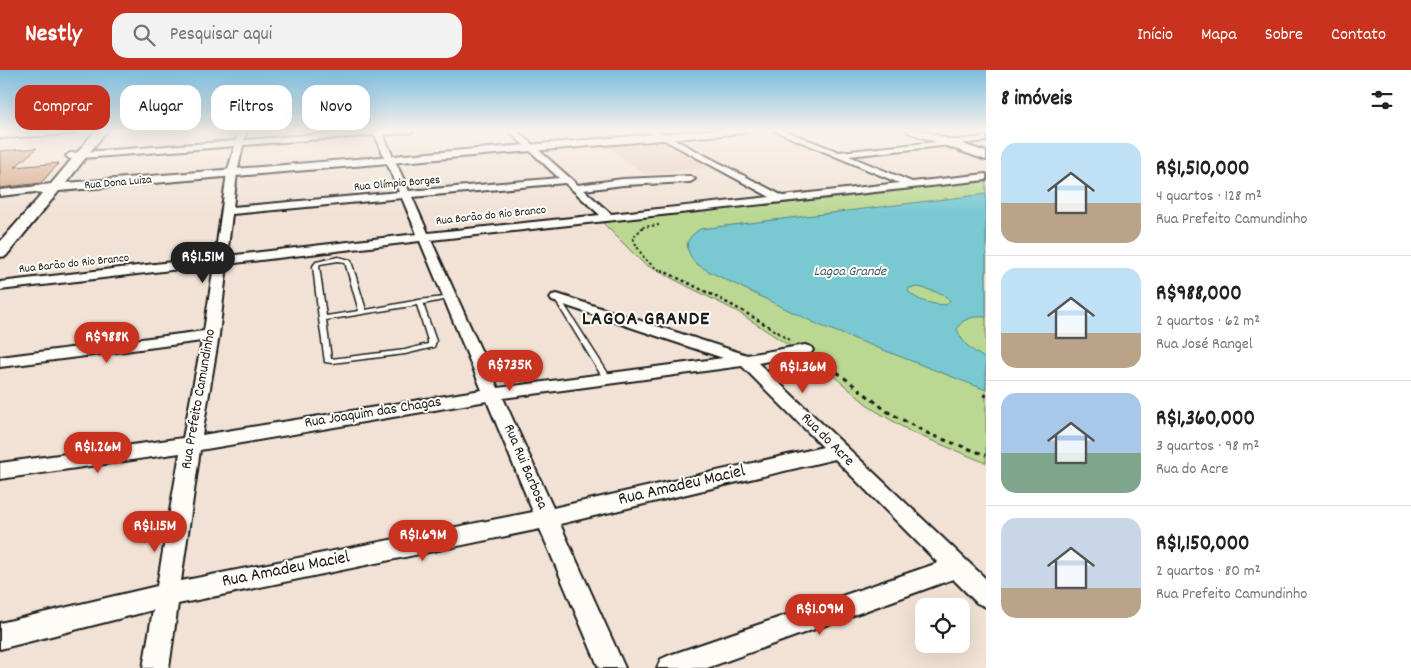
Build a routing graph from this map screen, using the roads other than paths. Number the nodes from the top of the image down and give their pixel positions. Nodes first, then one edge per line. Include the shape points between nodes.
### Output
1 (70, 158) edge
2 (75, 158) edge
3 (236, 158) edge
4 (415, 158) edge
5 (542, 158) edge
6 (703, 158) edge
7 (844, 158) edge
8 (390, 160) junction
9 (232, 173) junction
10 (986, 177) edge
11 (690, 179) dead end
12 (567, 180) junction
13 (911, 185) junction
14 (55, 188) junction
15 (576, 188) junction
16 (40, 189) junction
17 (0, 193) edge
18 (406, 196) junction
19 (782, 199) junction
20 (228, 211) junction
21 (608, 217) junction
22 (0, 235) edge
23 (425, 237) junction
24 (0, 252) edge
25 (221, 261) junction
26 (0, 286) edge
27 (451, 297) junction
28 (557, 298) joint
29 (419, 302) junction
30 (363, 312) junction
31 (322, 319) junction
32 (211, 335) junction
33 (805, 350) dead end
34 (746, 360) junction
35 (0, 362) edge
36 (607, 378) junction
37 (493, 394) junction
38 (191, 444) junction
39 (837, 451) junction
40 (0, 471) edge
41 (547, 518) junction
42 (957, 567) junction
43 (168, 595) junction
44 (986, 595) edge
45 (0, 636) edge
46 (156, 668) edge
47 (612, 668) edge
48 (670, 668) edge

1 - 16 street
2 - 14 street
3 - 9 street, Rua Prefeito Camundinho
4 - 8 street, Rua Dona Luiza
5 - 12 street
6 - 19 street
7 - 13 street
8 - 9 street, Rua Dona Luiza
8 - 18 street, Rua Rui Barbosa
9 - 14 street, Rua Dona Luiza
9 - 20 street, Rua Prefeito Camundinho
10 - 13 street, Rua Barão do Rio Branco
11 - 15 street
12 - 15 street
12 - 18 street, Rua Olímpio Borges
13 - 19 street, Rua Barão do Rio Branco
14 - 16 street, Rua Dona Luiza
14 - 24 street
15 - 21 street
16 - 17 street, Rua Dona Luiza
16 - 22 street
18 - 20 street, Rua Olímpio Borges
18 - 23 street, Rua Rui Barbosa
19 - 21 street, Rua Barão do Rio Branco
20 - 25 street, Rua Prefeito Camundinho
21 - 23 street, Rua Barão do Rio Branco
23 - 25 street, Rua Barão do Rio Branco
23 - 27 street, Rua Rui Barbosa
25 - 26 street, Rua Barão do Rio Branco
25 - 32 street, Rua Prefeito Camundinho
27 - 29 lane
27 - 37 street, Rua Rui Barbosa
28 - 34 street, Rua do Acre
28 - 36 lane
29 - 30 lane
29 - 31 lane via 432,345 405,352 328,360
30 - 31 lane
30 - 31 lane via 348,261 323,261 316,266
32 - 35 street
32 - 38 street, Rua Prefeito Camundinho
33 - 34 street, Rua Joaquim das Chagas
34 - 36 street, Rua Joaquim das Chagas
34 - 39 street, Rua do Acre
36 - 37 street, Rua Joaquim das Chagas
37 - 38 street, Rua Joaquim das Chagas
37 - 41 street, Rua Rui Barbosa
38 - 40 street, Rua Joaquim das Chagas
38 - 43 street, Rua Prefeito Camundinho
39 - 41 street, Rua Amadeu Maciel
39 - 42 street, Rua do Acre
41 - 43 street, Rua Amadeu Maciel
41 - 47 street, Rua Rui Barbosa
42 - 44 street, Rua do Acre
42 - 48 street
43 - 45 street, Rua Amadeu Maciel
43 - 46 street, Rua Prefeito Camundinho

